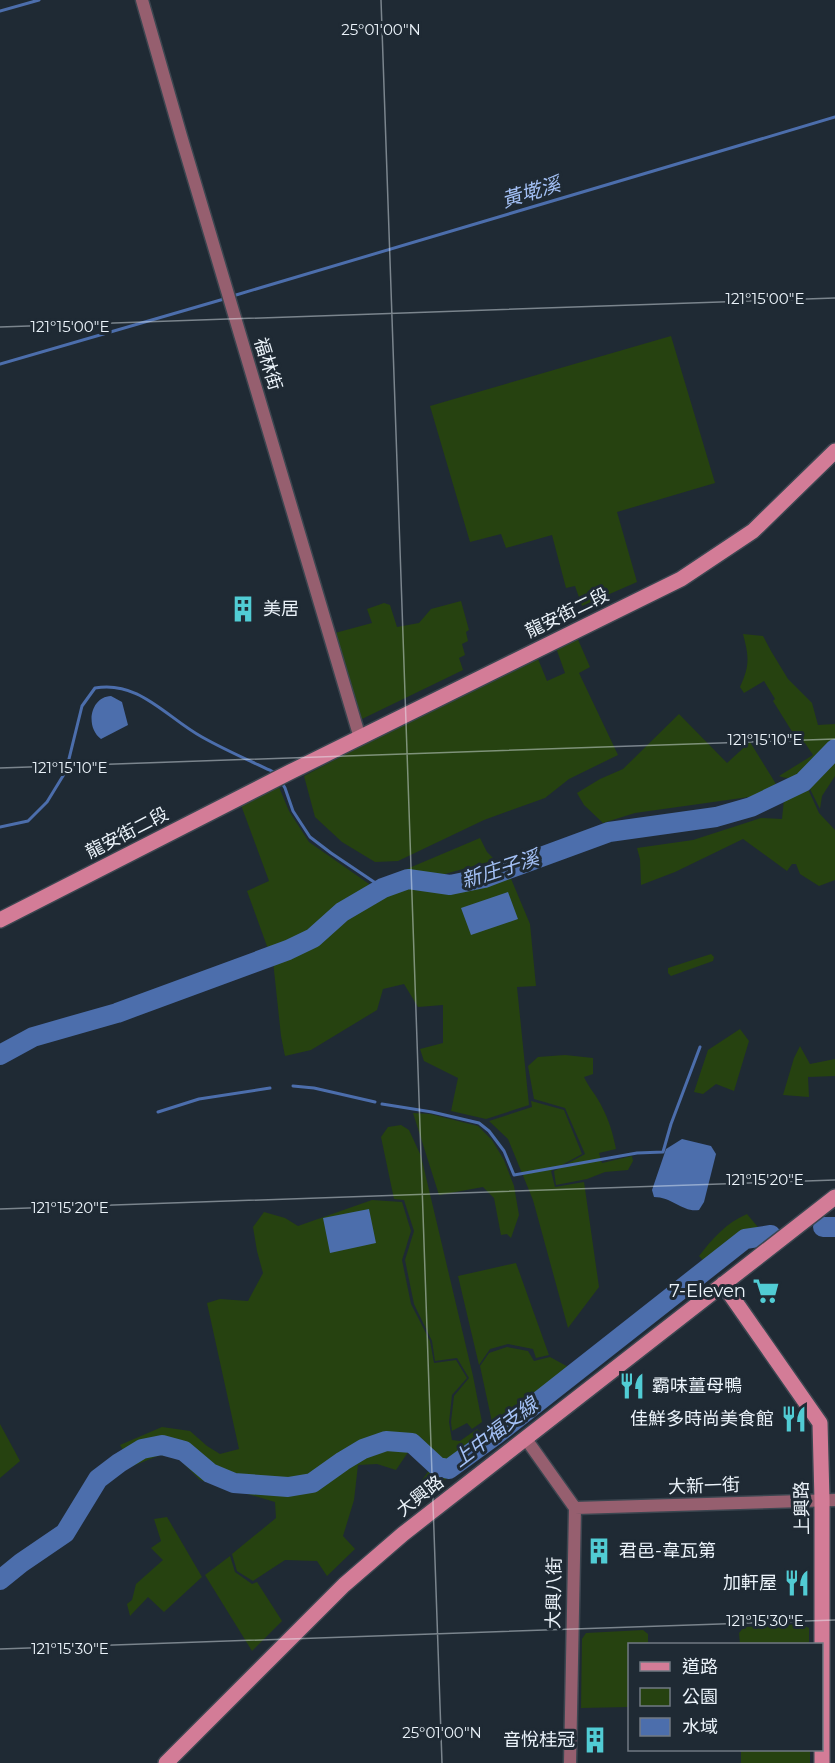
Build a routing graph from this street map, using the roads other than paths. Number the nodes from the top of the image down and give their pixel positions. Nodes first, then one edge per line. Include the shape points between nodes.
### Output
1 (142, 0) edge
2 (835, 451) edge
3 (360, 738) junction
4 (0, 920) edge
5 (835, 1197) edge
6 (723, 1284) junction
7 (526, 1439) junction
8 (828, 1500) edge
9 (575, 1508) junction
10 (829, 1618) edge
11 (823, 1742) edge
12 (166, 1763) edge
13 (570, 1763) edge

1 - 3 street, 福林街
2 - 3 street, 龍安街二段 via 753,531 681,579
3 - 4 street, 龍安街二段
5 - 6 street, 大興路
6 - 7 street, 大興路
6 - 8 street, 上興路 via 820,1423
7 - 9 street
7 - 12 street, 大興路 via 362,1569
8 - 9 street, 大新一街
8 - 10 street, 上興路
9 - 13 street, 大興八街
10 - 11 street, 上興路

